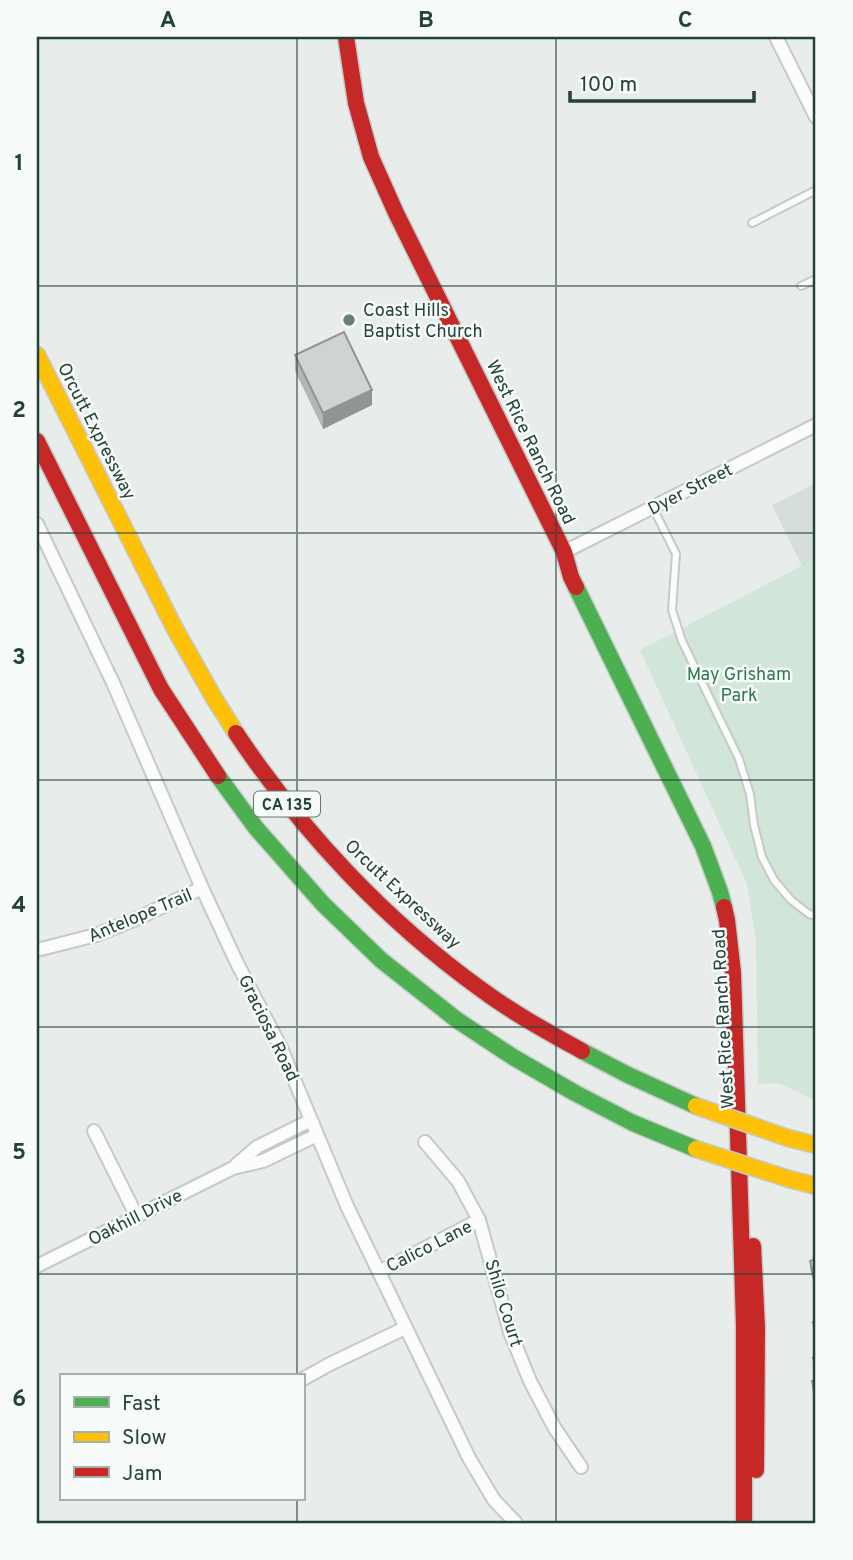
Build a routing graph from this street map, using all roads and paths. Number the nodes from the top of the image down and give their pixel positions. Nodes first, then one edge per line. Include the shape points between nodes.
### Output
1 (346, 37) edge
2 (776, 37) edge
3 (816, 117) edge
4 (816, 190) edge
5 (751, 223) dead end
6 (816, 279) edge
7 (801, 286) dead end
8 (37, 355) edge
9 (816, 425) edge
10 (37, 441) edge
11 (653, 508) junction
12 (37, 524) edge
13 (564, 552) junction
14 (202, 888) junction
15 (816, 916) edge
16 (37, 950) edge
17 (311, 1120) junction
18 (94, 1131) dead end
19 (317, 1135) junction
20 (425, 1142) dead end
21 (816, 1145) edge
22 (233, 1168) junction
23 (816, 1186) edge
24 (137, 1217) junction
25 (480, 1220) junction
26 (37, 1266) edge
27 (379, 1272) junction
28 (405, 1328) junction
29 (304, 1378) edge
30 (581, 1467) dead end
31 (516, 1523) edge
32 (744, 1523) edge
33 (755, 1523) edge

1 - 13 main road, West Rice Ranch Road via 356,103 371,157
2 - 3 street
4 - 5 lane
6 - 7 lane
8 - 21 main road, Orcutt Expressway / CA 135, bridge via 190,658 288,806 352,878 480,989 539,1027 651,1087
9 - 11 street, Dyer Street
10 - 23 main road, CA 135, bridge via 161,689 218,776 256,828 323,904 381,960 501,1050 621,1117 696,1149
11 - 13 street, Dyer Street
11 - 15 lane via 676,554 672,610 682,641 739,759 762,857 791,900
12 - 14 street, Graciosa Road via 114,685
13 - 32 main road, West Rice Ranch Road via 570,577 703,846 727,920 733,973 744,1326
13 - 33 main road, West Rice Ranch Road via 580,571 713,843 737,919 757,1328
14 - 16 street, Antelope Trail via 96,935
14 - 17 street, Graciosa Road
17 - 19 street, Graciosa Road
17 - 22 street, Oakhill Drive via 257,1147
18 - 24 street
19 - 22 street, Oakhill Drive via 263,1161
19 - 27 street, Graciosa Road
20 - 25 street, Shilo Court via 458,1181
22 - 24 street, Oakhill Drive
24 - 26 street, Oakhill Drive
25 - 27 street, Calico Lane
25 - 30 street, Shilo Court via 510,1332 530,1381
27 - 28 street, Graciosa Road
28 - 29 street
28 - 31 street, Graciosa Road via 469,1458 494,1500

